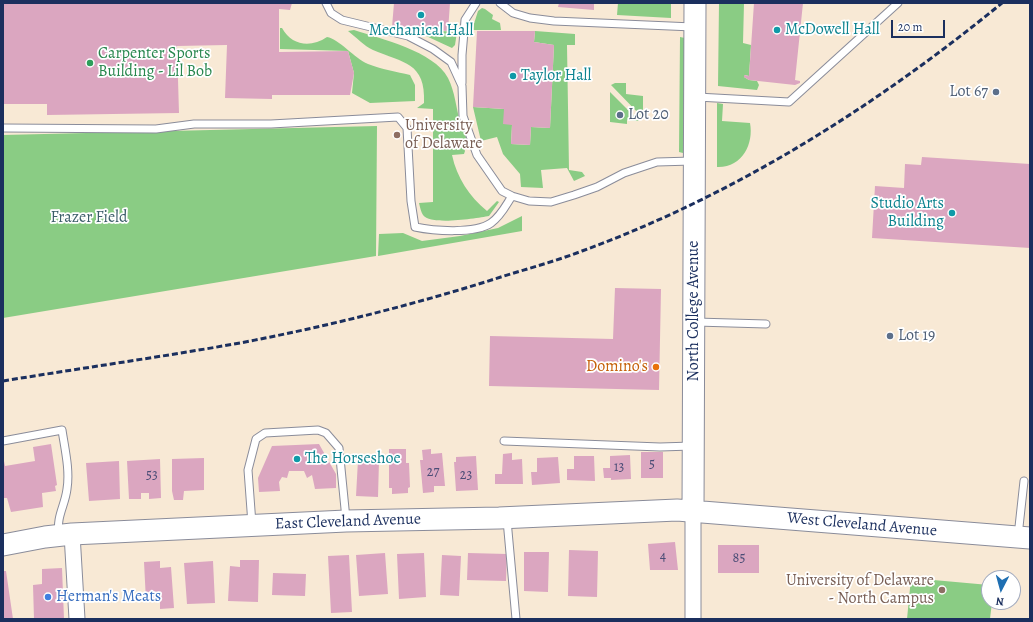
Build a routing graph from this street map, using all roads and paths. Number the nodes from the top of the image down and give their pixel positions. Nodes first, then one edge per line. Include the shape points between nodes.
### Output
1 (326, 3) edge
2 (476, 3) edge
3 (500, 3) edge
4 (695, 3) edge
5 (898, 3) edge
6 (695, 26) junction
7 (462, 86) junction
8 (695, 97) junction
9 (3, 128) edge
10 (695, 161) junction
11 (512, 196) junction
12 (694, 322) junction
13 (766, 324) dead end
14 (3, 441) edge
15 (504, 442) dead end
16 (694, 446) junction
17 (1024, 481) dead end
18 (693, 511) junction
19 (507, 518) junction
20 (346, 521) junction
21 (253, 525) junction
22 (65, 534) junction
23 (1024, 538) edge
24 (3, 545) edge
25 (77, 619) edge
26 (516, 619) edge
27 (693, 619) edge

1 - 7 lane via 331,13 342,20 408,36 433,48 451,62
2 - 7 lane via 465,20
3 - 6 lane via 514,13 554,21
4 - 6 main road, North College Avenue
5 - 8 lane via 788,102
6 - 8 main road, North College Avenue
7 - 11 lane via 463,116 477,155 502,191
8 - 10 main road, North College Avenue
9 - 11 lane via 156,129 194,124 271,124 398,117 407,128 415,227 447,232 491,223
10 - 11 lane via 657,162 624,173 574,196 551,202 529,201
10 - 12 main road, North College Avenue
12 - 13 lane
12 - 16 main road, North College Avenue
14 - 22 lane via 62,430 68,475 67,491 57,524
15 - 16 lane
16 - 18 main road, North College Avenue
17 - 23 lane
18 - 19 main road, East Cleveland Avenue
18 - 23 main road, West Cleveland Avenue
18 - 27 street, North College Avenue
19 - 20 main road, East Cleveland Avenue
19 - 26 lane
20 - 21 main road, East Cleveland Avenue
20 - 21 lane via 339,448 326,433 318,430 265,433 256,439 248,470
21 - 22 main road, East Cleveland Avenue
22 - 24 main road, East Cleveland Avenue
22 - 25 street

